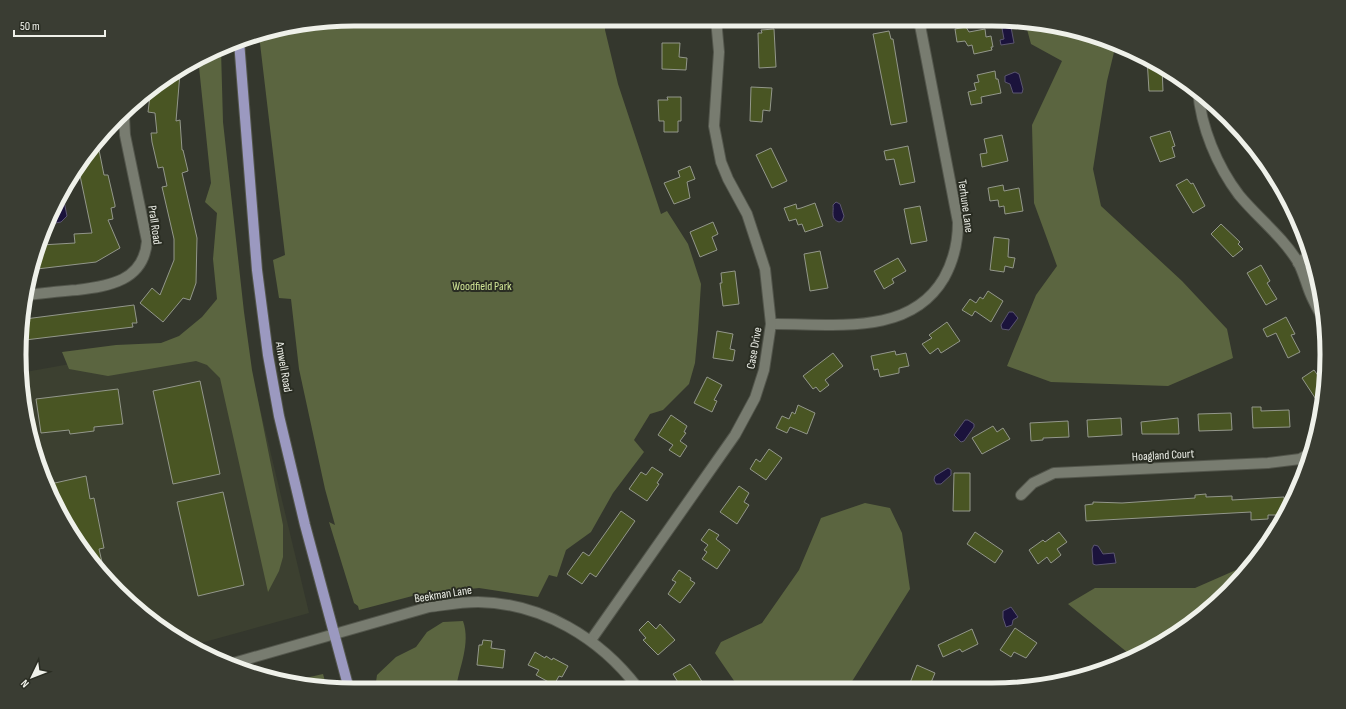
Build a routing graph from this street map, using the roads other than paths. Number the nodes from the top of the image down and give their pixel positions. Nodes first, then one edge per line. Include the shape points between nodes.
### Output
1 (717, 26) edge
2 (920, 26) edge
3 (239, 47) edge
4 (1200, 101) edge
5 (124, 120) edge
6 (1306, 258) edge
7 (1298, 263) junction
8 (31, 295) edge
9 (1316, 305) edge
10 (771, 324) junction
11 (1304, 456) edge
12 (1021, 495) dead end
13 (335, 634) junction
14 (591, 640) junction
15 (238, 662) edge
16 (347, 683) edge
17 (634, 683) edge

1 - 10 street, Case Drive via 719,52 714,126 716,144 728,179 747,214 758,244 765,269
2 - 10 street, Terhune Lane via 958,222 956,246 948,270 926,301 893,319 868,324
3 - 13 main road, Amwell Road via 257,270 268,355 279,416
4 - 7 street via 1213,150 1225,172 1239,194
5 - 8 street, Prall Road via 147,241 143,259 125,279 109,286
6 - 7 street
7 - 9 street
10 - 14 street, Case Drive via 764,370 755,398 744,419
11 - 12 street, Hoagland Court via 1268,463 1054,473 1033,483
13 - 14 street, Beekman Lane via 429,607 479,602 521,608 545,616
13 - 15 street, Beekman Lane
13 - 16 main road, Amwell Road
14 - 17 street, Beekman Lane via 611,657

